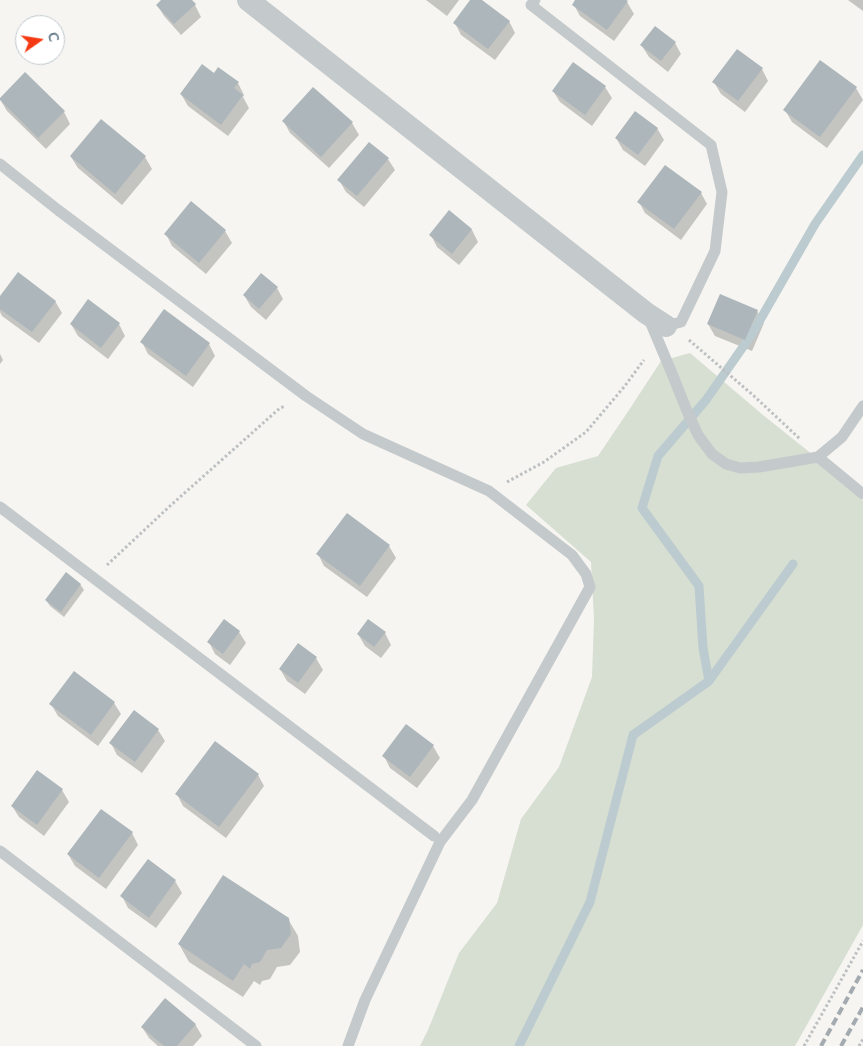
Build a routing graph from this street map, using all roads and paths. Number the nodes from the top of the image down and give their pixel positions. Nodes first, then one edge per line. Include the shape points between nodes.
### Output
1 (248, 0) edge
2 (530, 2) edge
3 (0, 164) edge
4 (669, 334) junction
5 (306, 396) junction
6 (863, 406) edge
7 (818, 457) junction
8 (489, 491) junction
9 (863, 494) edge
10 (0, 507) edge
11 (93, 578) junction
12 (434, 836) dead end
13 (0, 851) edge
14 (863, 941) edge
15 (863, 1038) edge
16 (256, 1046) edge
17 (348, 1046) edge
18 (804, 1046) edge
19 (859, 1046) edge

1 - 4 street via 646,312
2 - 4 lane via 712,145 722,192 715,251 681,322
3 - 5 lane
4 - 7 path via 754,396
4 - 7 lane via 672,371 698,435 712,454 726,464 740,468
4 - 8 path via 586,432 544,462
5 - 8 lane via 363,434
5 - 11 path via 280,408
6 - 7 lane via 842,437
7 - 9 lane
8 - 17 lane via 572,555 586,574 590,587 472,800 440,842 365,1000
10 - 11 lane
11 - 12 lane
13 - 16 lane
14 - 18 path
15 - 19 path

